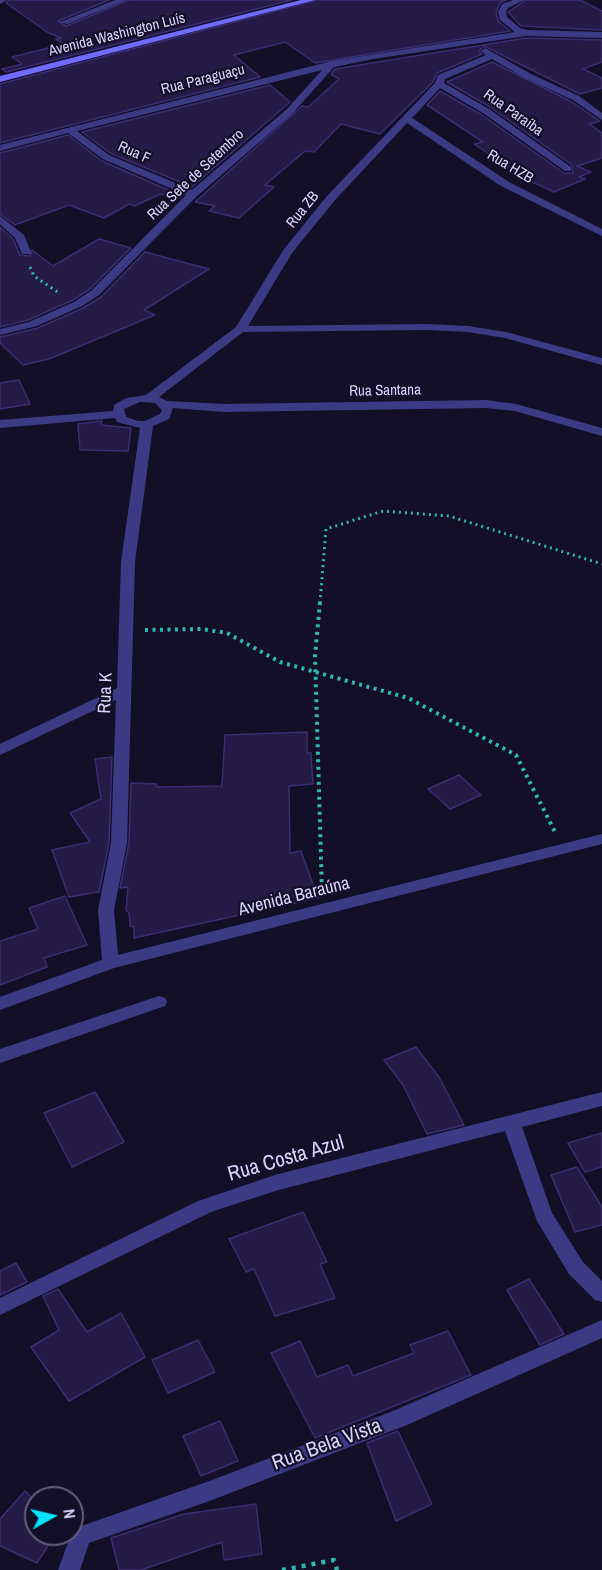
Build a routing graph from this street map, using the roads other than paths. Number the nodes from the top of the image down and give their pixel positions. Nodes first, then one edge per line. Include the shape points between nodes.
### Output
1 (123, 0) edge
2 (311, 0) edge
3 (520, 0) edge
4 (64, 22) dead end
5 (526, 33) junction
6 (602, 35) edge
7 (473, 41) junction
8 (491, 56) junction
9 (332, 64) junction
10 (0, 80) edge
11 (439, 84) junction
12 (602, 102) edge
13 (584, 105) junction
14 (602, 117) edge
15 (407, 119) junction
16 (69, 130) junction
17 (0, 147) edge
18 (568, 169) dead end
19 (193, 194) junction
20 (0, 219) edge
21 (602, 233) edge
22 (26, 252) road end
23 (240, 329) junction
24 (0, 332) edge
25 (602, 362) edge
26 (150, 398) junction
27 (164, 404) junction
28 (117, 414) junction
29 (0, 424) edge
30 (147, 424) junction
31 (602, 432) edge
32 (125, 690) junction
33 (0, 750) edge
34 (602, 839) edge
35 (111, 963) junction
36 (159, 1002) dead end
37 (0, 1004) edge
38 (0, 1056) edge
39 (602, 1099) edge
40 (511, 1122) junction
41 (602, 1294) edge
42 (0, 1307) edge
43 (602, 1329) edge
44 (69, 1570) edge

1 - 4 street
2 - 10 main road, Avenida Washington Luís
3 - 5 street via 505,6 502,18
5 - 6 street, Rua Paraguaçu
5 - 7 street, Rua Paraguaçu
7 - 8 street
7 - 9 street, Rua Paraguaçu
8 - 11 street, Rua ZB via 449,72
8 - 13 street
9 - 16 street, Rua Paraguaçu
9 - 19 street, Rua Sete de Setembro via 289,112
11 - 15 street, Rua ZB
11 - 18 street, Rua Paraíba via 486,111
12 - 13 street
13 - 14 street
15 - 21 street, Rua HZB via 505,184
15 - 23 street, Rua ZB via 295,243
16 - 17 street, Rua Paraguaçu
16 - 19 street, Rua F via 106,157
19 - 24 street, Rua Sete de Setembro via 113,276 78,304 33,324
20 - 22 street via 20,237
23 - 25 street via 468,329 506,335
23 - 26 street, Rua ZB
26 - 27 street, Rua Santana
26 - 28 street via 130,400 118,408
27 - 30 street via 168,410 165,416
27 - 31 street, Rua Santana via 224,408 486,404 516,408
28 - 29 street
28 - 30 street via 128,423
30 - 32 street, Rua K via 128,562
32 - 33 street
32 - 35 street, Rua K via 119,843 106,910
34 - 35 street, Avenida Baraúna
35 - 37 street, Avenida Baraúna
36 - 38 street
39 - 40 street, Rua Costa Azul
40 - 41 street via 544,1216 576,1268
40 - 42 street, Rua Costa Azul via 275,1183 205,1206
43 - 44 street, Rua Bela Vista via 400,1418 81,1536

